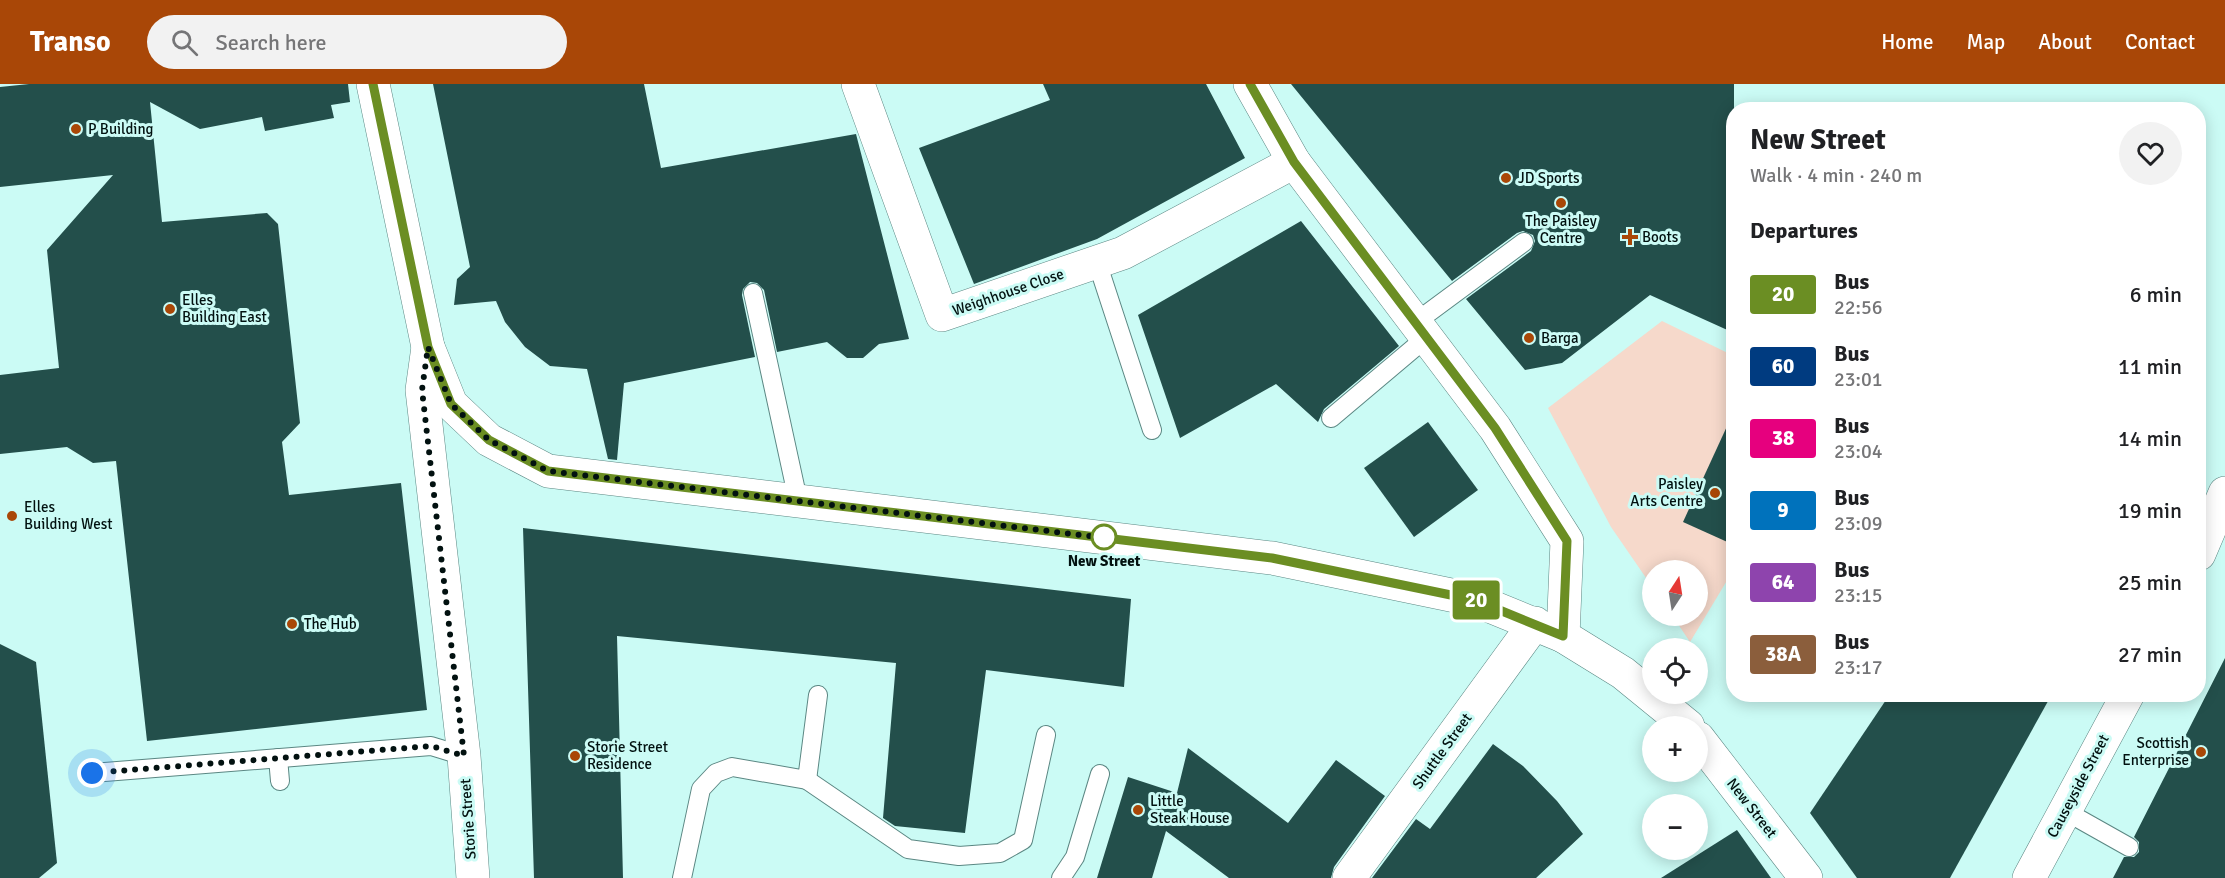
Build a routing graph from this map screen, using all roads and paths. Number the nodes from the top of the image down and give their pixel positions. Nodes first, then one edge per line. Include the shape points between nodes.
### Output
1 (373, 84) edge
2 (858, 84) edge
3 (1250, 84) edge
4 (1294, 162) junction
5 (1524, 242) dead end
6 (1097, 262) junction
7 (753, 293) dead end
8 (1421, 330) junction
9 (428, 347) junction
10 (1330, 418) dead end
11 (1152, 430) dead end
12 (2225, 493) edge
13 (798, 500) junction
14 (2211, 539) edge
15 (1549, 630) junction
16 (818, 695) dead end
17 (2124, 702) edge
18 (1676, 716) edge
19 (1046, 735) dead end
20 (1708, 751) edge
21 (464, 756) junction
22 (278, 758) junction
23 (92, 773) dead end
24 (1100, 774) dead end
25 (807, 780) junction
26 (280, 781) dead end
27 (2065, 811) junction
28 (2129, 847) dead end
29 (473, 878) edge
30 (682, 878) edge
31 (1061, 878) edge
32 (1349, 878) edge
33 (1806, 878) edge
34 (2029, 878) edge

1 - 9 street, Storie Street
2 - 6 street, Weighhouse Close via 942,315
3 - 4 street
4 - 6 street, Weighhouse Close via 1123,254
4 - 8 street
5 - 8 lane
6 - 11 lane
7 - 13 lane
8 - 10 lane
8 - 15 street via 1495,428 1567,541
9 - 13 street via 451,404 489,440 548,471
9 - 21 street, Storie Street via 422,390
12 - 14 street
13 - 15 street via 1272,558 1475,600
15 - 18 street via 1623,673
15 - 32 street, Shuttle Street
16 - 25 lane
17 - 27 street, Causeyside Street
19 - 25 lane via 1023,840 1000,853 959,856 908,849
20 - 33 street, New Street
21 - 22 lane via 431,746
21 - 29 street, Storie Street
22 - 23 lane
22 - 26 lane
24 - 31 lane via 1075,857
25 - 30 lane via 732,767 716,773 700,789
27 - 28 lane
27 - 34 street, Causeyside Street

